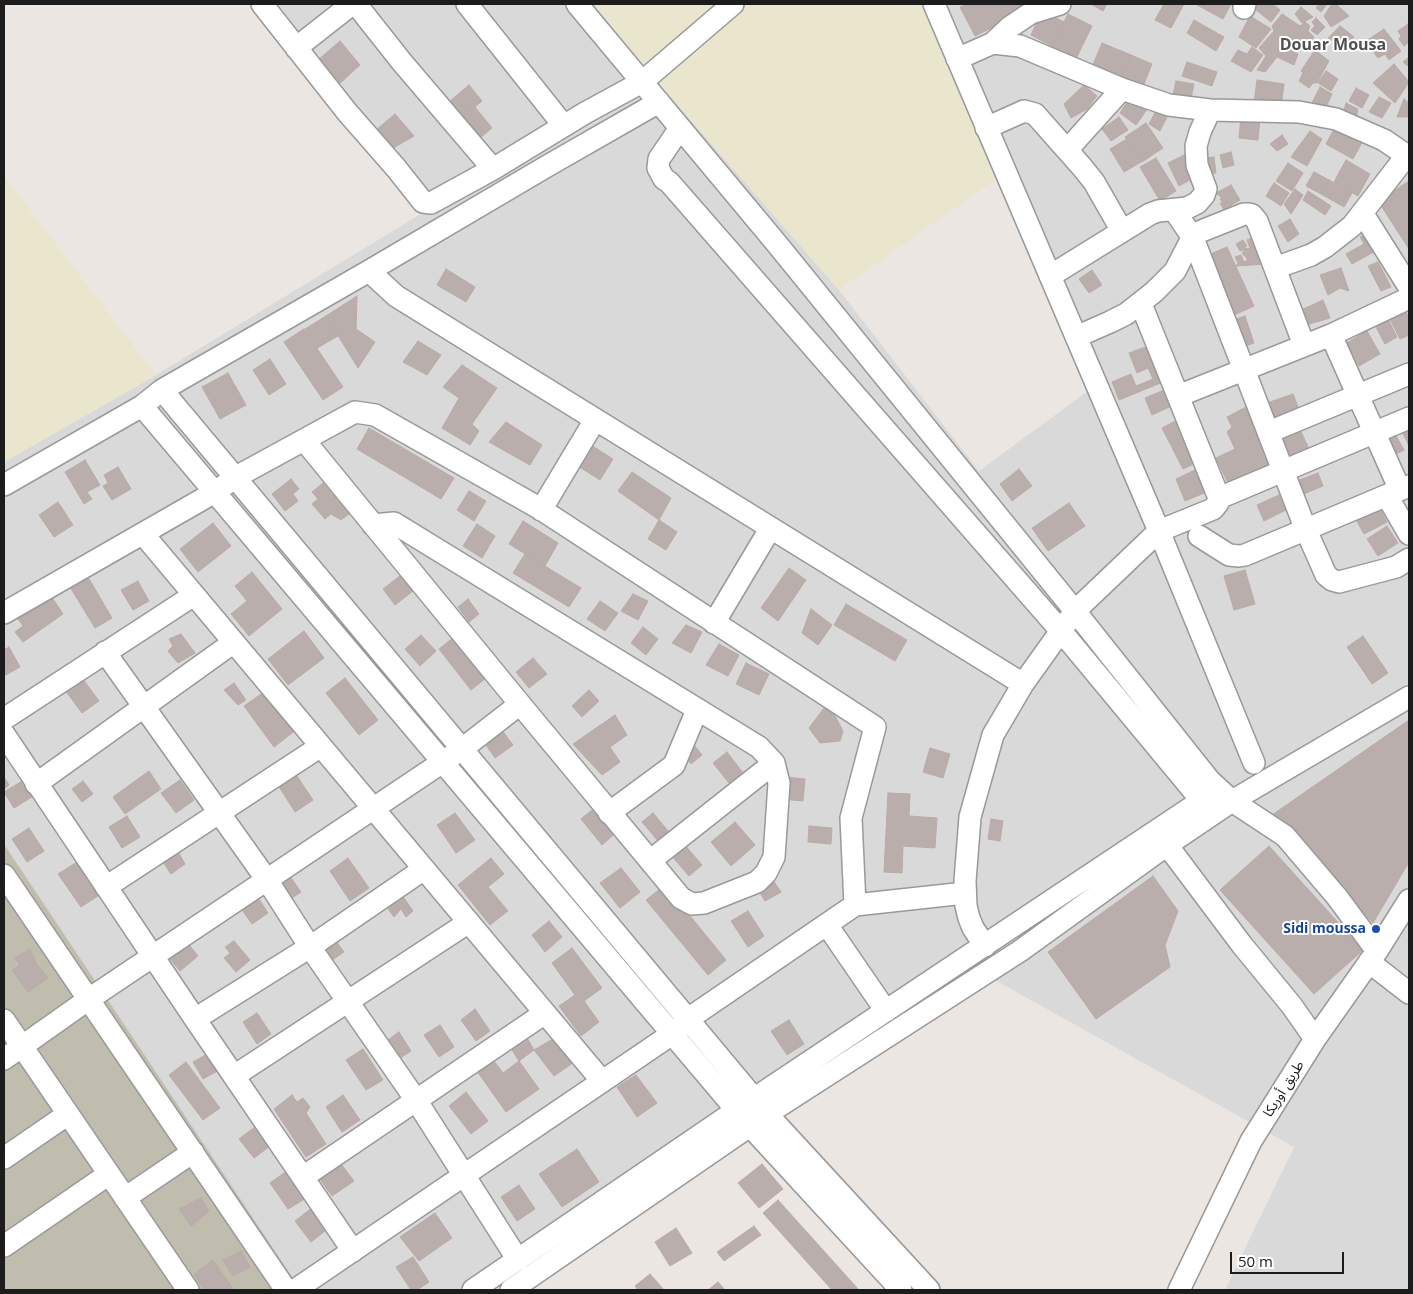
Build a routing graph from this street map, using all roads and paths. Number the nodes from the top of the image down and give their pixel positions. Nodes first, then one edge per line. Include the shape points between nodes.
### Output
1 (262, 4) edge
2 (352, 4) edge
3 (356, 4) edge
4 (467, 4) edge
5 (577, 4) edge
6 (733, 4) edge
7 (1060, 4) edge
8 (939, 6) edge
9 (993, 43) junction
10 (296, 48) junction
11 (957, 59) junction
12 (642, 82) junction
13 (1122, 89) junction
14 (659, 102) junction
15 (1210, 110) junction
16 (564, 126) junction
17 (680, 128) junction
18 (986, 128) junction
19 (1067, 150) junction
20 (1408, 156) edge
21 (492, 169) junction
22 (1174, 210) junction
23 (1363, 214) junction
24 (1122, 231) junction
25 (1193, 238) junction
26 (1403, 264) edge
27 (1275, 268) junction
28 (369, 272) junction
29 (1050, 276) junction
30 (1409, 287) edge
31 (1409, 298) edge
32 (1140, 304) junction
33 (1331, 335) junction
34 (1076, 336) junction
35 (1304, 346) junction
36 (1244, 370) junction
37 (1409, 374) edge
38 (162, 390) junction
39 (1358, 395) junction
40 (1178, 396) junction
41 (142, 406) junction
42 (1409, 418) edge
43 (595, 420) junction
44 (1269, 432) junction
45 (1375, 433) junction
46 (304, 440) junction
47 (1284, 471) junction
48 (236, 477) junction
49 (4, 485) edge
50 (1399, 491) edge
51 (216, 492) junction
52 (1219, 498) junction
53 (541, 510) junction
54 (374, 525) junction
55 (1196, 526) junction
56 (770, 529) junction
57 (1306, 530) junction
58 (1159, 531) junction
59 (143, 534) junction
60 (1409, 534) edge
61 (1168, 553) junction
62 (1409, 559) edge
63 (194, 595) junction
64 (1075, 611) junction
65 (4, 612) edge
66 (714, 624) junction
67 (1061, 631) junction
68 (234, 642) junction
69 (105, 652) junction
70 (1023, 684) junction
71 (1409, 697) edge
72 (520, 704) junction
73 (144, 707) junction
74 (697, 710) junction
75 (4, 719) edge
76 (4, 734) edge
77 (321, 746) junction
78 (462, 749) junction
79 (443, 762) junction
80 (1254, 763) dead end
81 (774, 764) junction
82 (36, 784) junction
83 (1218, 797) junction
84 (373, 808) junction
85 (220, 812) junction
86 (609, 813) junction
87 (1167, 845) junction
88 (650, 861) junction
89 (424, 869) junction
90 (4, 875) edge
91 (267, 880) junction
92 (106, 887) junction
93 (965, 893) junction
94 (1409, 900) edge
95 (855, 905) junction
96 (469, 922) junction
97 (827, 925) junction
98 (1006, 932) junction
99 (985, 946) junction
100 (310, 947) junction
101 (1020, 951) junction
102 (1373, 956) junction
103 (153, 958) junction
104 (959, 963) junction
105 (972, 983) junction
106 (1409, 993) edge
107 (89, 999) junction
108 (349, 1002) junction
109 (886, 1011) junction
110 (545, 1013) junction
111 (195, 1019) junction
112 (688, 1019) junction
113 (4, 1020) edge
114 (672, 1034) junction
115 (1315, 1040) junction
116 (22, 1046) junction
117 (4, 1059) edge
118 (234, 1076) junction
119 (602, 1081) junction
120 (416, 1100) junction
121 (752, 1112) junction
122 (68, 1114) junction
123 (193, 1152) junction
124 (4, 1158) edge
125 (109, 1174) junction
126 (464, 1176) junction
127 (303, 1177) junction
128 (125, 1198) junction
129 (4, 1246) edge
130 (353, 1251) junction
131 (518, 1260) junction
132 (181, 1287) edge
133 (286, 1290) edge
134 (296, 1290) edge
135 (473, 1290) edge
136 (511, 1290) edge
137 (901, 1290) edge
138 (929, 1290) edge
139 (1179, 1290) edge

1 - 10 street
2 - 10 street
3 - 21 street
4 - 16 street
5 - 12 street
6 - 12 street
7 - 9 street via 1031,13
8 - 11 street
9 - 11 street
9 - 13 street via 1020,46
10 - 21 street via 422,202 431,204
11 - 18 street
12 - 14 street
12 - 16 street
13 - 15 street via 1169,105
13 - 19 street
14 - 17 street
14 - 28 street
15 - 20 street via 1298,112 1336,119 1384,140
15 - 22 street via 1196,146 1197,165 1206,189 1204,195 1192,206
16 - 21 street
17 - 64 street
17 - 67 street via 658,159 658,168 664,179
18 - 19 street via 1020,112 1032,112
18 - 29 street
19 - 24 street via 1094,182
20 - 23 street
22 - 24 street via 1150,214
22 - 25 street
23 - 26 street
23 - 27 street via 1326,247
24 - 29 street
25 - 27 street via 1204,229 1244,214 1252,215
25 - 32 street via 1166,283
25 - 36 street
26 - 30 street
27 - 35 street
28 - 38 street
28 - 43 street via 396,296
29 - 34 street
31 - 33 street
32 - 34 street via 1110,322
32 - 40 street
33 - 35 street
33 - 39 street
34 - 58 street
35 - 36 street
36 - 40 street
36 - 44 street
37 - 39 street
38 - 41 street
38 - 48 street
39 - 44 street
39 - 45 street
40 - 52 street
41 - 49 street
41 - 51 street
42 - 45 street
43 - 53 street
43 - 56 street
44 - 47 street
45 - 47 street
45 - 50 street
46 - 48 street
46 - 53 street via 355,412 375,414
46 - 54 street
47 - 52 street
47 - 57 street
48 - 51 street
48 - 78 street
50 - 57 street
50 - 60 street
51 - 59 street
51 - 79 street
52 - 55 street via 1216,506
53 - 66 street
54 - 72 street
54 - 74 street via 394,523
55 - 57 street via 1229,555 1239,556
55 - 58 street
55 - 61 street via 1196,541
56 - 66 street
56 - 70 street
57 - 62 street via 1326,575 1336,582 1396,567
58 - 61 street
58 - 64 street
59 - 63 street
59 - 65 street
61 - 80 street
63 - 68 street
63 - 69 street
64 - 67 street
64 - 83 street via 1210,781
66 - 95 street via 875,727 851,818
67 - 70 street
67 - 83 street
68 - 73 street
68 - 77 street
69 - 73 street
69 - 75 street
70 - 93 street via 993,735 985,762 970,817
71 - 83 street
72 - 78 street
72 - 86 street
73 - 82 street
73 - 85 street
74 - 81 street via 758,747
74 - 86 street via 674,765
76 - 82 street
77 - 84 street
77 - 85 street
78 - 79 street
78 - 112 street
79 - 84 street
79 - 114 street
81 - 88 street
81 - 88 street via 780,783 774,857 757,882 704,903 692,904 682,898
82 - 92 street
83 - 87 street
83 - 98 street
83 - 102 street via 1284,836 1337,897
84 - 89 street
84 - 91 street
85 - 91 street
85 - 92 street
86 - 88 street
87 - 101 street
87 - 115 street
89 - 96 street
89 - 100 street
90 - 107 street
91 - 100 street
91 - 103 street
92 - 103 street
93 - 95 street
93 - 99 street via 969,918
94 - 102 street, طريق أوريكا
95 - 97 street
96 - 108 street
96 - 110 street
97 - 109 street
97 - 112 street
98 - 99 street
98 - 101 street
99 - 104 street
100 - 108 street
100 - 111 street
101 - 105 street
102 - 106 street
102 - 115 street, طريق أوريكا
103 - 107 street
103 - 111 street
104 - 105 street
104 - 109 street
105 - 121 street
107 - 116 street
107 - 123 street
108 - 118 street
108 - 120 street
109 - 121 street
110 - 119 street
110 - 120 street
111 - 118 street
112 - 114 street
112 - 121 street
113 - 116 street
114 - 119 street
114 - 121 street
115 - 139 street, طريق أوريكا via 1251,1141
116 - 117 street
116 - 122 street
118 - 127 street
119 - 126 street
120 - 126 street
120 - 127 street
121 - 131 street
121 - 136 street
121 - 137 street
121 - 138 street
122 - 124 street
122 - 125 street
123 - 128 street
123 - 133 street
125 - 128 street
125 - 129 street
126 - 130 street
126 - 131 street
127 - 130 street
128 - 132 street
130 - 134 street
131 - 135 street

